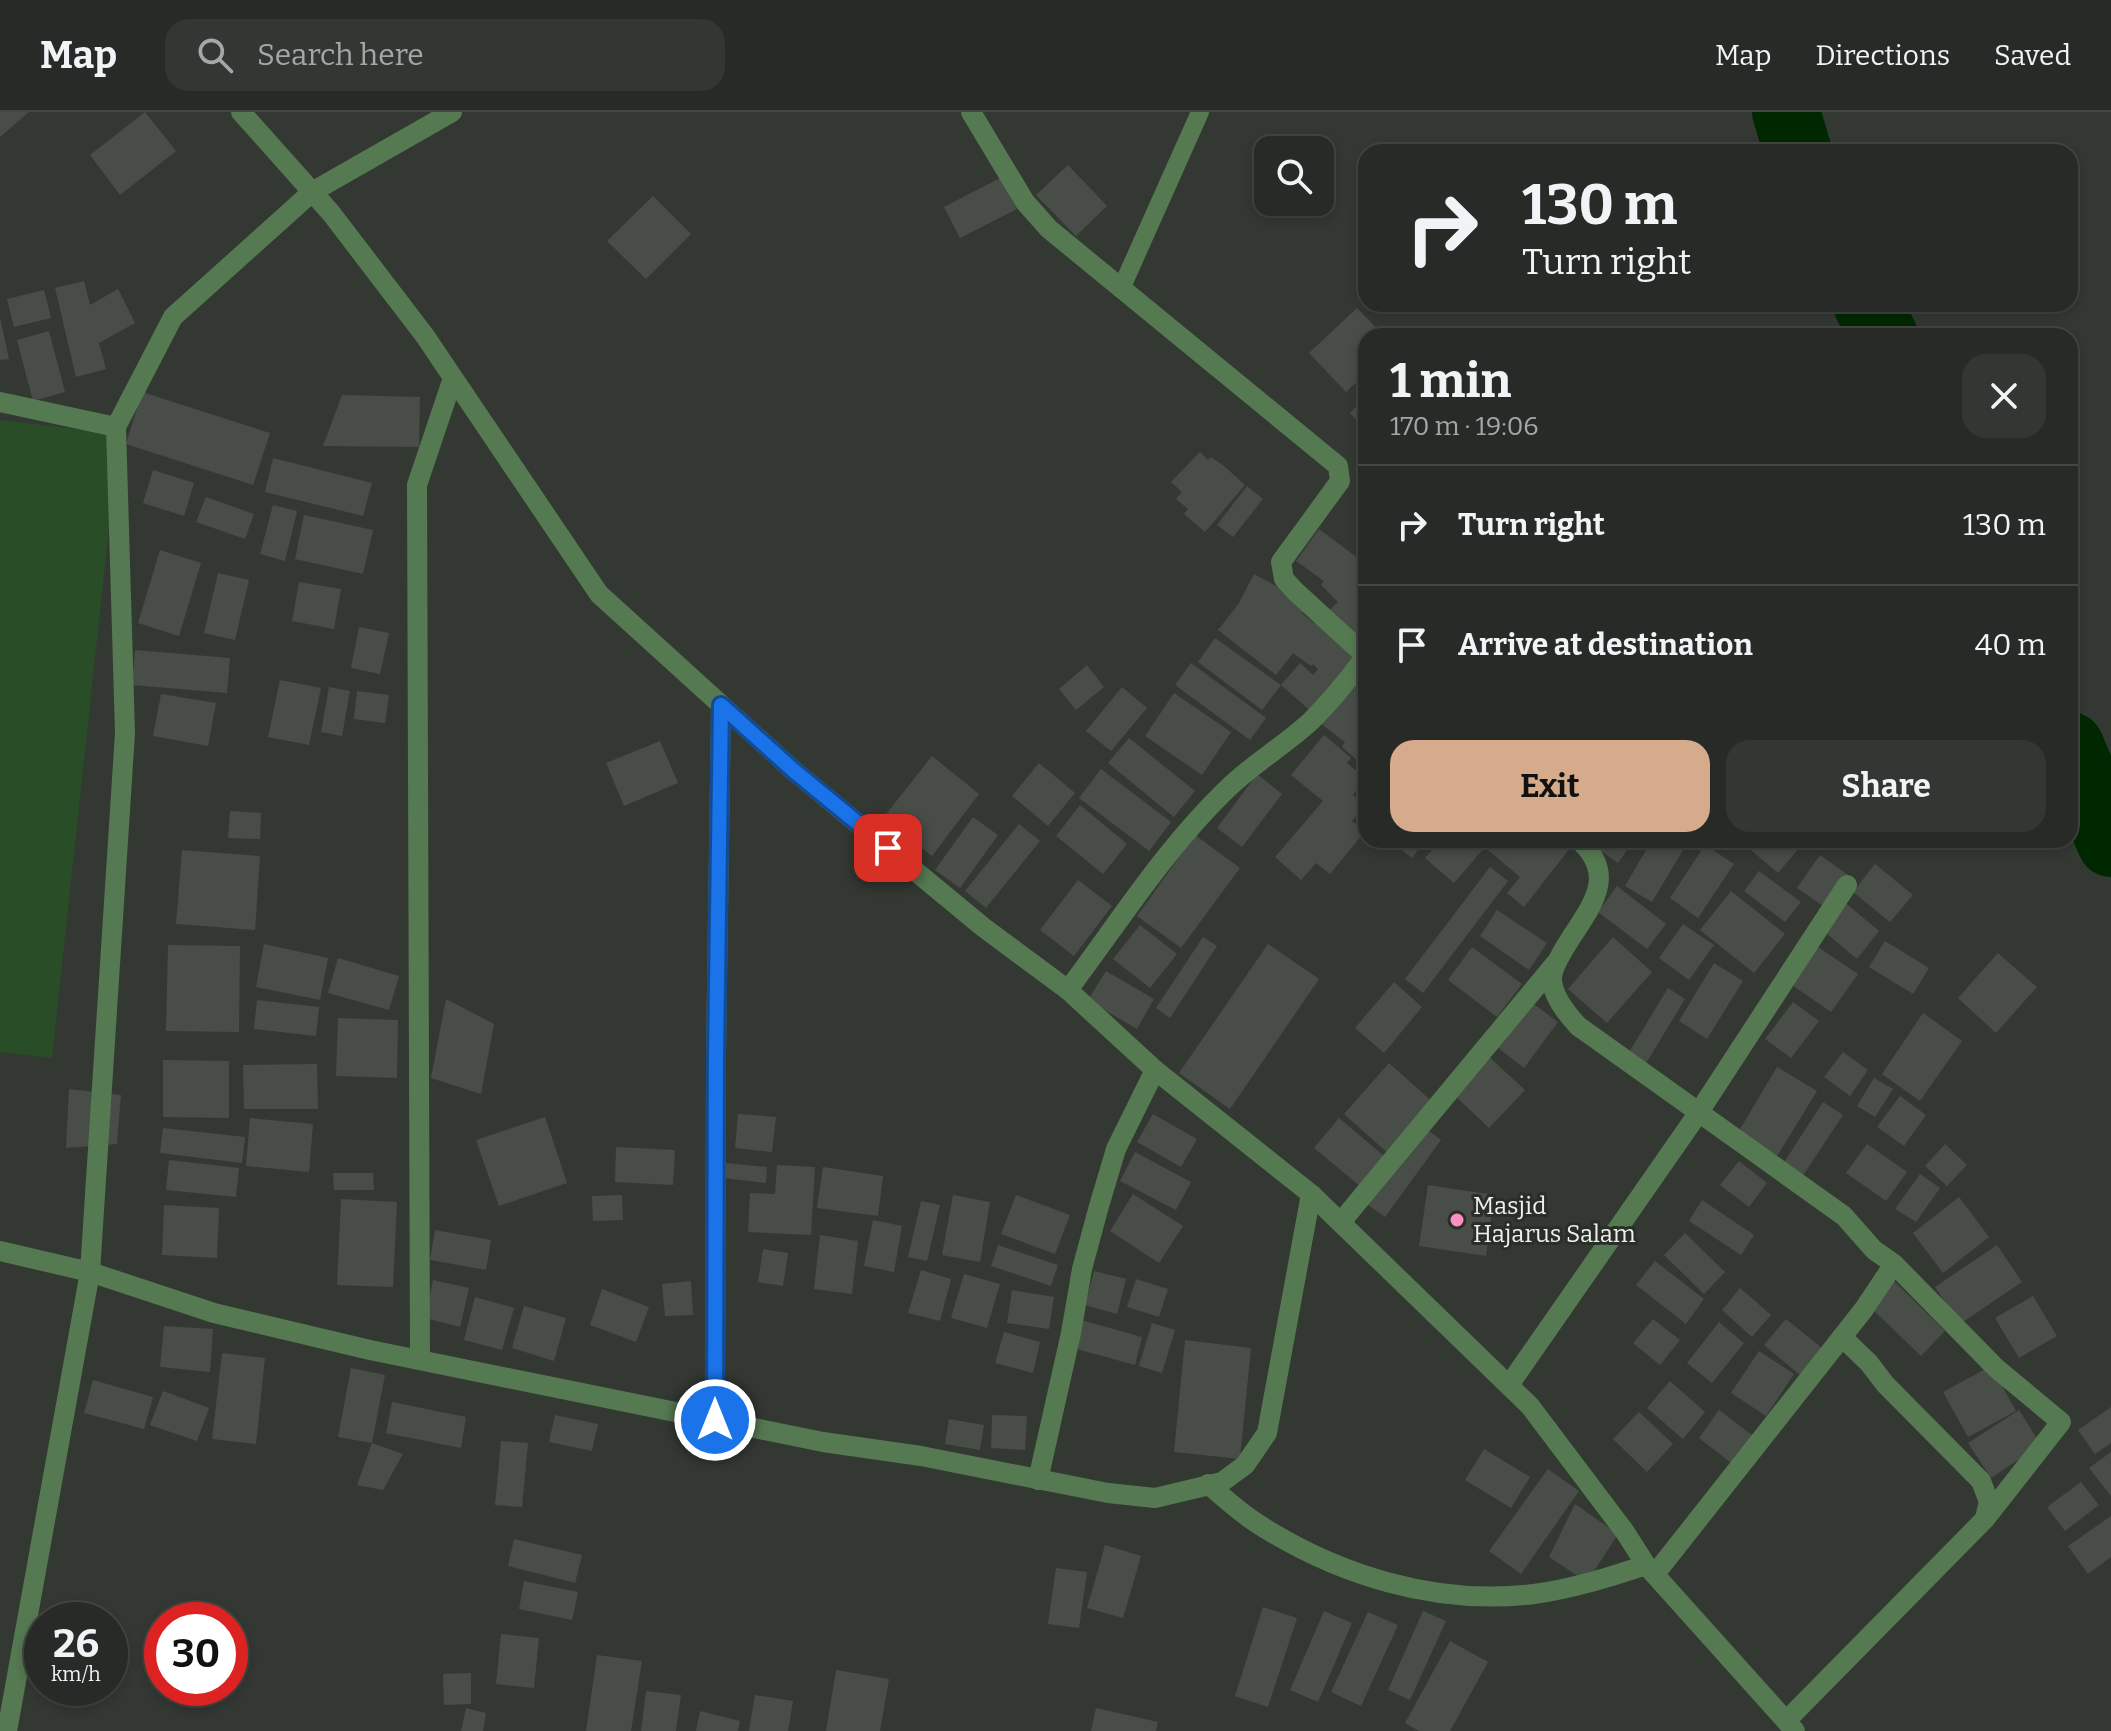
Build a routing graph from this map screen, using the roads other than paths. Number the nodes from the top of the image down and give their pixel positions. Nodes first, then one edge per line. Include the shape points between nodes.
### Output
1 (241, 112) edge
2 (452, 112) edge
3 (971, 112) edge
4 (1200, 112) edge
5 (312, 192) junction
6 (1121, 289) junction
7 (453, 378) junction
8 (0, 402) edge
9 (116, 427) junction
10 (1358, 649) edge
11 (1358, 667) edge
12 (721, 705) junction
13 (1588, 848) edge
14 (1847, 885) dead end
15 (1555, 964) junction
16 (1068, 990) junction
17 (1155, 1070) junction
18 (1699, 1112) junction
19 (1311, 1194) junction
20 (1341, 1222) junction
21 (0, 1251) edge
22 (1894, 1264) junction
23 (90, 1272) junction
24 (1842, 1337) junction
25 (420, 1360) junction
26 (1509, 1385) junction
27 (715, 1420) junction
28 (1038, 1480) junction
29 (1208, 1484) junction
30 (1985, 1519) junction
31 (1651, 1570) junction
32 (1790, 1726) edge
33 (7, 1731) edge

1 - 5 street
2 - 5 street
3 - 6 street via 1025,202
4 - 6 lane
5 - 7 street
5 - 9 street via 173,317
6 - 10 street via 1338,466 1340,481 1281,562 1281,570 1296,592
7 - 12 street via 599,594
7 - 25 street via 417,485
8 - 9 street
9 - 23 street via 125,733
11 - 16 street via 1311,720 1226,790 1170,849
12 - 16 street via 971,917
12 - 27 street
13 - 15 street via 1598,863 1599,883
14 - 18 street
15 - 18 street via 1555,990 1578,1026
15 - 20 street
16 - 17 street
17 - 19 street
17 - 28 street via 1116,1149 1099,1206
18 - 22 street via 1844,1216
18 - 26 street
19 - 20 street
19 - 29 street via 1267,1433 1245,1465 1222,1482
20 - 26 street
21 - 23 street
22 - 24 street
22 - 30 street via 1996,1368 2061,1422
23 - 25 street via 214,1313
23 - 33 street
24 - 30 street via 1981,1481 1989,1502
24 - 31 street
25 - 27 street
26 - 31 street
27 - 28 street
28 - 29 street via 1155,1498
29 - 31 street via 1253,1521 1304,1551 1358,1574 1415,1589 1474,1596 1533,1594
30 - 32 street
31 - 32 street

